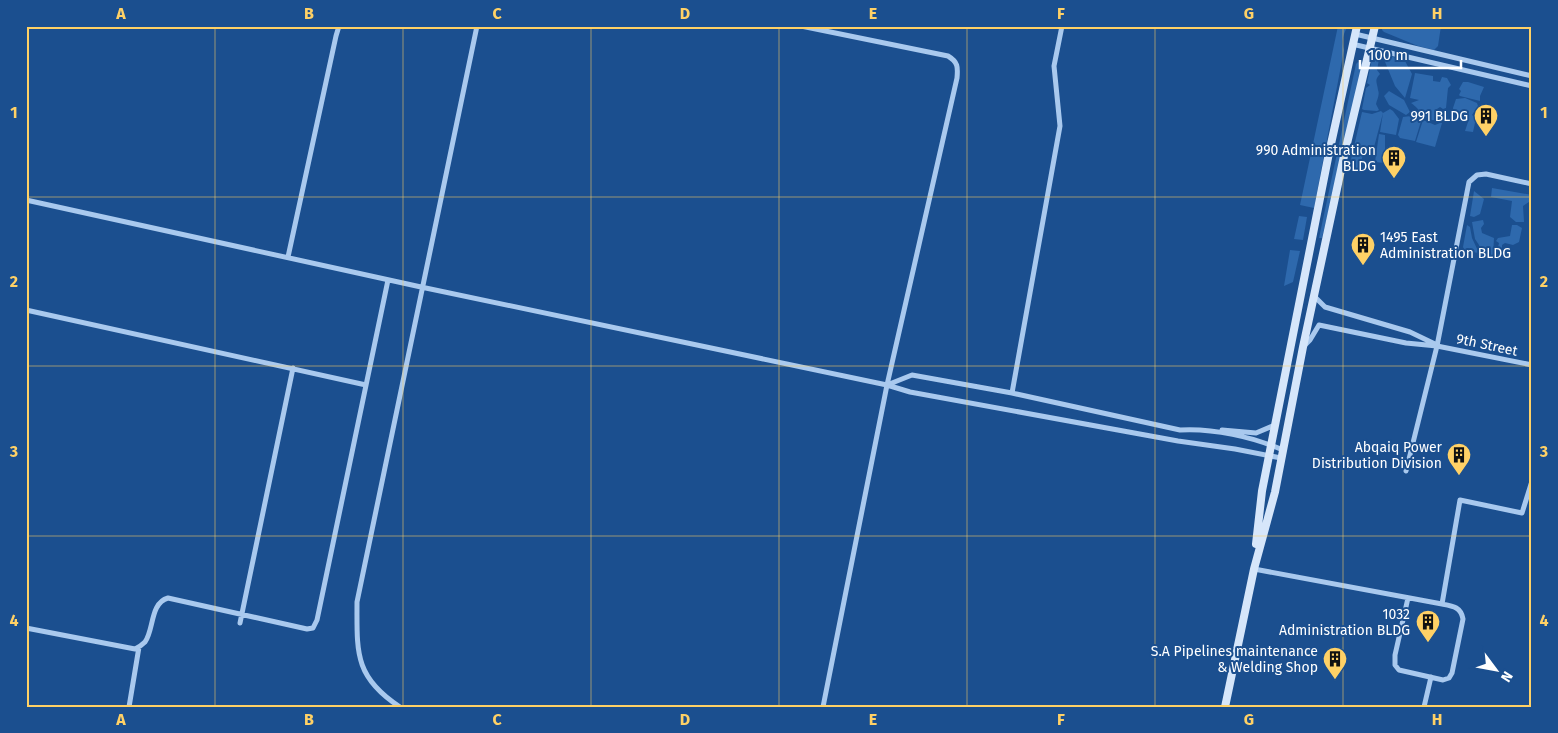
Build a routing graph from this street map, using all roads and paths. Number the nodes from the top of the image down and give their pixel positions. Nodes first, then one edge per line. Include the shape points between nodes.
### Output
1 (339, 26) edge
2 (477, 26) edge
3 (801, 26) edge
4 (1062, 26) edge
5 (1375, 26) edge
6 (1356, 30) edge
7 (1372, 39) junction
8 (1352, 44) junction
9 (1370, 48) junction
10 (1532, 76) edge
11 (1532, 86) edge
12 (1532, 184) edge
13 (26, 200) edge
14 (288, 257) junction
15 (388, 280) junction
16 (421, 288) junction
17 (1314, 296) junction
18 (26, 310) edge
19 (1437, 346) junction
20 (1303, 347) junction
21 (1532, 365) edge
22 (293, 368) junction
23 (366, 385) junction
24 (887, 385) junction
25 (1012, 393) junction
26 (1275, 424) junction
27 (1200, 429) junction
28 (1271, 445) junction
29 (1282, 454) junction
30 (1269, 455) junction
31 (1406, 471) dead end
32 (1532, 481) edge
33 (1254, 569) junction
34 (1408, 598) junction
35 (1442, 604) junction
36 (242, 613) junction
37 (240, 622) dead end
38 (26, 628) edge
39 (139, 647) junction
40 (1431, 677) junction
41 (128, 707) edge
42 (400, 707) edge
43 (823, 707) edge
44 (1225, 707) edge
45 (1424, 707) edge

1 - 14 street
2 - 16 street
3 - 24 street via 948,56 958,66
4 - 25 street via 1054,66 1060,126
5 - 7 street
6 - 7 street
6 - 8 street
7 - 9 street
7 - 10 street
8 - 9 street
8 - 26 street
9 - 11 street
9 - 17 street
12 - 19 street via 1486,174 1477,175 1469,182
13 - 14 street
14 - 15 street
15 - 16 street
15 - 23 street
16 - 24 street
16 - 42 street via 357,602 361,664 380,692
17 - 19 street via 1325,307 1410,332
17 - 20 street
18 - 22 street
19 - 20 street via 1406,343 1319,324
19 - 21 street, 9th Street
19 - 31 street
20 - 29 street
22 - 23 street
22 - 36 street
23 - 36 street via 316,624 307,629
24 - 25 street via 912,375
24 - 30 street via 910,392
24 - 43 street
25 - 27 street via 1180,430
26 - 27 street via 1256,433
26 - 28 street
27 - 28 street
28 - 29 street
28 - 30 street
29 - 30 street
29 - 33 street
30 - 33 street
32 - 35 street via 1522,513 1460,500
33 - 34 street
33 - 44 street
34 - 35 street
34 - 40 street via 1395,665 1399,670
35 - 40 street via 1458,608 1463,619 1452,673 1443,680
36 - 37 street
36 - 39 street via 163,599 147,639
38 - 39 street via 127,648
39 - 41 street
40 - 45 street

